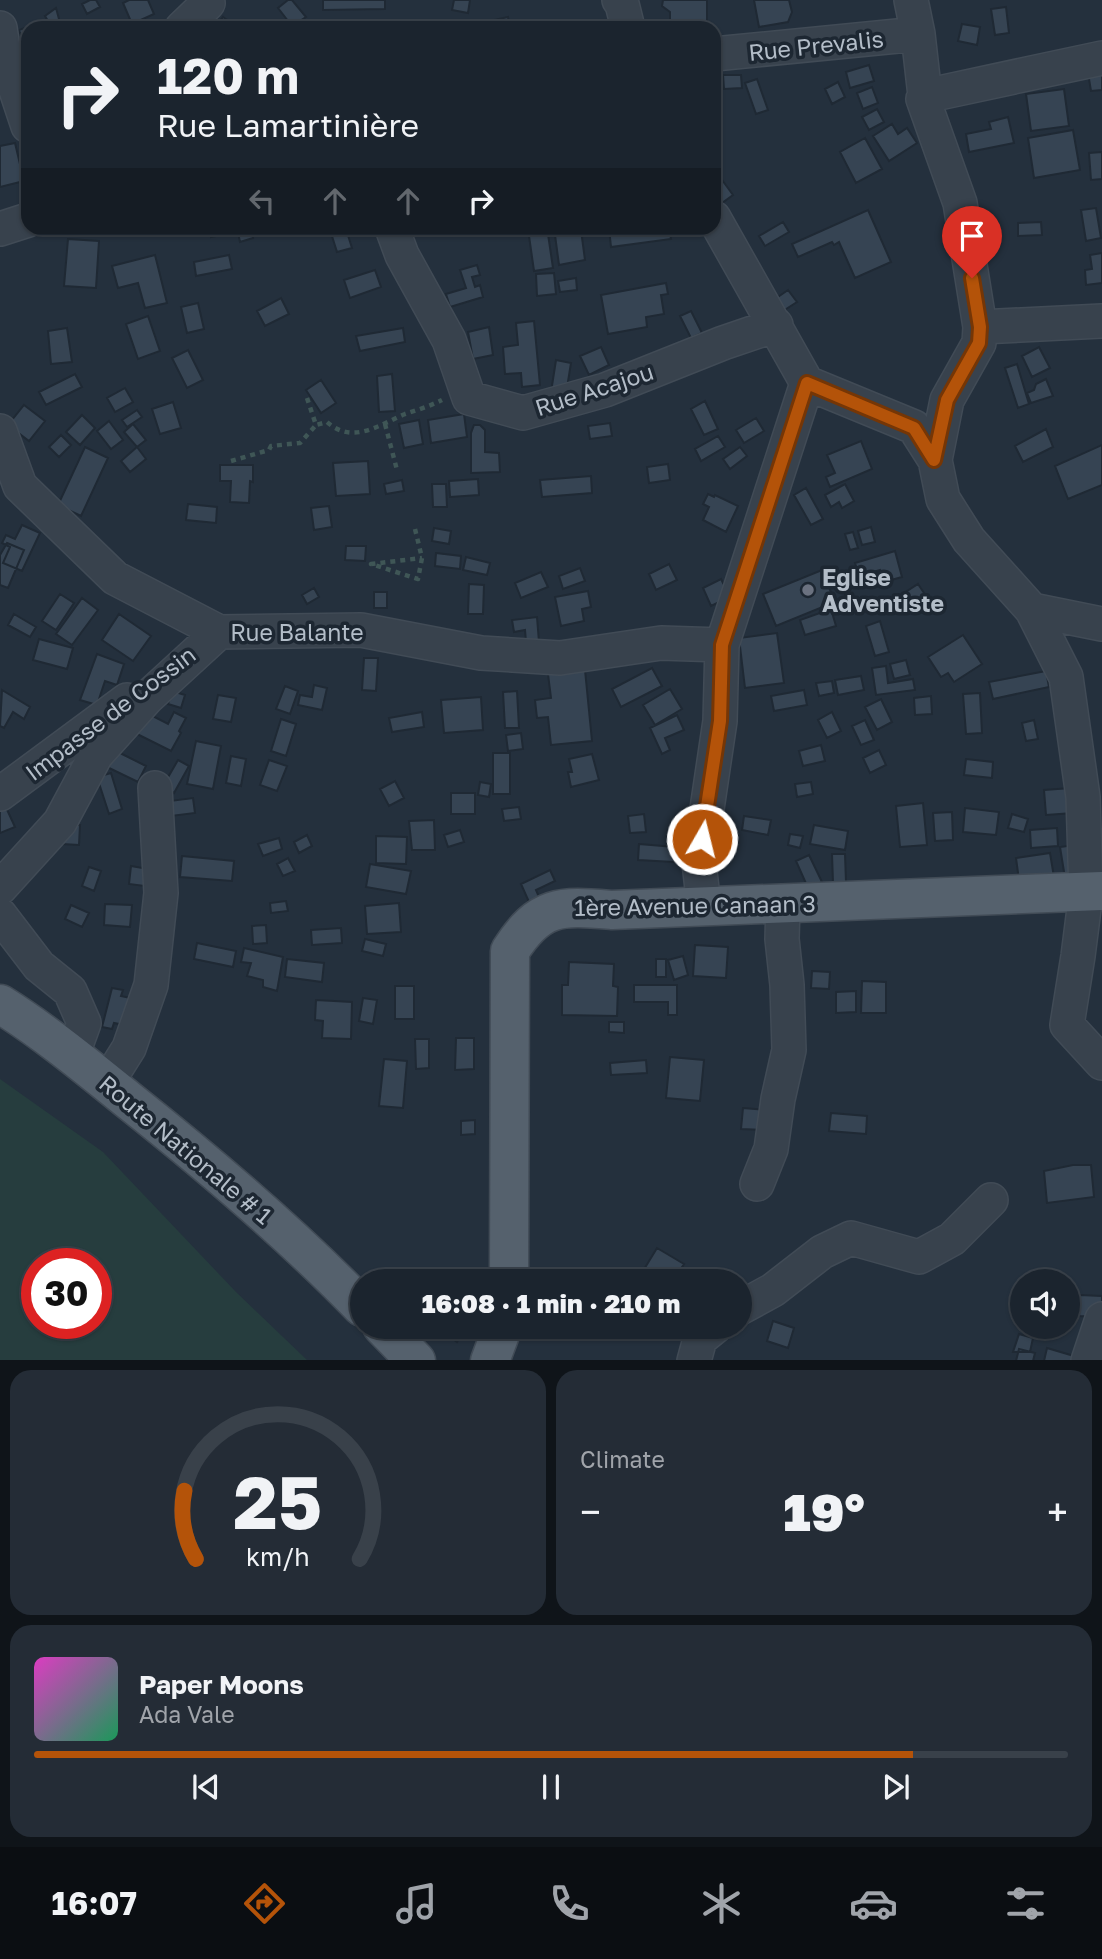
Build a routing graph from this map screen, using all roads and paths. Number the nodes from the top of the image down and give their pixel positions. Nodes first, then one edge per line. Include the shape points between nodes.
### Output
1 (207, 0) edge
2 (911, 0) edge
3 (189, 21) edge
4 (0, 28) edge
5 (918, 34) junction
6 (721, 53) edge
7 (1102, 58) edge
8 (925, 96) junction
9 (21, 105) edge
10 (21, 128) edge
11 (0, 135) edge
12 (21, 222) edge
13 (0, 229) edge
14 (721, 230) edge
15 (395, 235) edge
16 (1102, 321) edge
17 (776, 325) junction
18 (980, 327) junction
19 (463, 380) junction
20 (807, 383) junction
21 (307, 398) dead end
22 (385, 424) junction
23 (316, 425) junction
24 (0, 431) edge
25 (934, 460) junction
26 (231, 461) dead end
27 (397, 470) dead end
28 (415, 529) dead end
29 (422, 558) junction
30 (1032, 610) junction
31 (1102, 624) edge
32 (219, 632) junction
33 (722, 645) junction
34 (155, 788) dead end
35 (0, 794) edge
36 (0, 888) edge
37 (1094, 892) edge
38 (783, 903) junction
39 (704, 906) junction
40 (0, 915) edge
41 (0, 1004) edge
42 (72, 1056) junction
43 (1102, 1063) edge
44 (107, 1083) junction
45 (757, 1184) dead end
46 (991, 1200) dead end
47 (509, 1269) edge
48 (350, 1295) edge
49 (752, 1301) edge
50 (1102, 1319) edge
51 (395, 1339) edge
52 (498, 1339) edge
53 (700, 1339) edge
54 (416, 1360) edge
55 (491, 1360) edge
56 (694, 1360) edge
57 (1088, 1360) edge

1 - 3 street
2 - 5 street
4 - 9 street
5 - 6 street, Rue Prevalis
5 - 8 street
7 - 8 street
8 - 18 street via 960,203
10 - 11 street
12 - 13 street
14 - 17 street
15 - 19 street, Rue Acajou via 449,340
16 - 18 street
17 - 19 street, Rue Acajou via 604,390 523,413 469,398
17 - 20 street
18 - 25 street via 979,343 947,400
19 - 22 path via 442,401
20 - 25 street via 914,428
20 - 33 street
21 - 23 path
22 - 23 path via 358,432 337,430 327,422
22 - 27 path
23 - 26 path via 300,443 271,446
24 - 32 street, Rue Balante via 20,486 114,578
25 - 30 street via 943,499 969,540
28 - 29 path
29 - 29 path via 418,579 371,564 384,562
30 - 31 street
30 - 37 street via 1066,677
32 - 33 street, Rue Balante via 361,630 481,653 560,658 661,643
32 - 35 street, Impasse de Cossin
32 - 36 street via 147,698 96,755 60,822
33 - 39 street via 720,721 699,863
34 - 44 street via 161,893 151,985 129,1048
37 - 38 main road, 1ère Avenue Canaan 3
37 - 43 street via 1067,1025
38 - 39 main road, 1ère Avenue Canaan 3
38 - 45 street via 789,1050 771,1149
39 - 47 main road, 1ère Avenue Canaan 3 via 612,910 570,906 540,915 509,951
40 - 42 street via 39,966 70,991 84,1023
41 - 42 main road, Route Nationale # 1
42 - 44 main road, Route Nationale # 1
44 - 48 main road, Route Nationale # 1 via 199,1156
46 - 49 street via 952,1239 919,1257 850,1238
50 - 57 street
51 - 54 main road
52 - 55 main road
53 - 56 street

